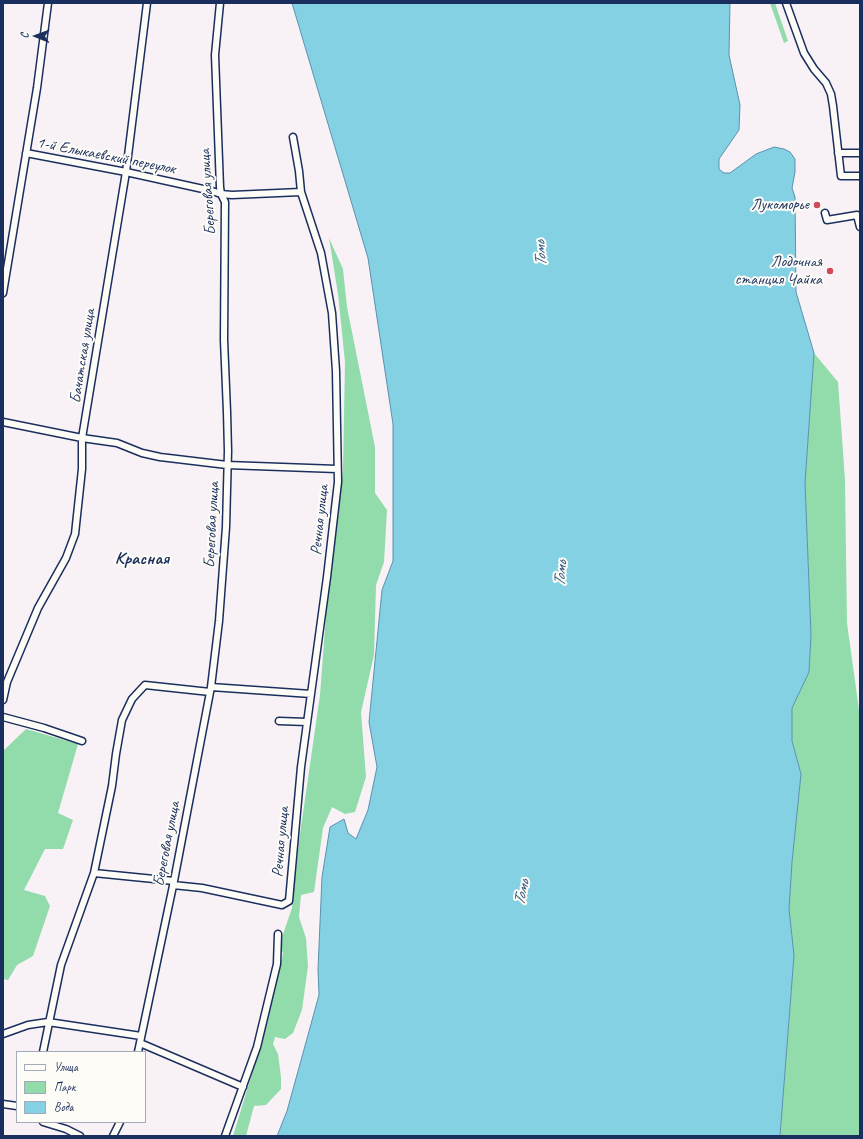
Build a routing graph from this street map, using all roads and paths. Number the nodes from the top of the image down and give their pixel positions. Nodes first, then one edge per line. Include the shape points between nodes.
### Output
1 (48, 3) edge
2 (147, 3) edge
3 (220, 3) edge
4 (786, 3) edge
5 (292, 137) dead end
6 (838, 153) junction
7 (860, 153) edge
8 (26, 154) junction
9 (126, 172) junction
10 (860, 176) edge
11 (301, 192) junction
12 (221, 194) junction
13 (825, 213) dead end
14 (860, 226) edge
15 (3, 293) edge
16 (3, 422) edge
17 (82, 438) junction
18 (227, 465) junction
19 (337, 469) junction
20 (211, 690) junction
21 (311, 694) junction
22 (3, 700) edge
23 (3, 717) edge
24 (279, 720) dead end
25 (307, 722) junction
26 (82, 740) dead end
27 (94, 873) junction
28 (173, 883) junction
29 (278, 934) dead end
30 (48, 1022) junction
31 (3, 1034) edge
32 (141, 1036) junction
33 (140, 1043) junction
34 (43, 1051) edge
35 (138, 1051) edge
36 (243, 1087) junction
37 (3, 1104) edge
38 (16, 1106) edge
39 (46, 1123) edge
40 (120, 1123) edge
41 (80, 1136) edge
42 (113, 1136) edge
43 (225, 1136) edge

1 - 8 street
2 - 9 street, Бачатская улица
3 - 12 street, Береговая улица via 215,55
4 - 6 street via 804,53 831,94
5 - 11 street, Речная улица
6 - 7 street
6 - 10 street via 841,176
8 - 9 street, 1-й Елыкаевский переулок
8 - 15 street
9 - 12 street, 1-й Елыкаевский переулок
9 - 17 street, Бачатская улица
11 - 12 street, 1-й Елыкаевский переулок
11 - 19 street, Речная улица via 321,253 332,313 336,371
12 - 18 street, Береговая улица via 225,202 224,340
13 - 14 street via 827,220 857,216
16 - 17 street
17 - 18 street via 117,443 160,457
17 - 22 street, Бачатская улица via 82,469 75,534 66,558 38,608 7,682
18 - 19 street
18 - 20 street, Береговая улица via 226,527
19 - 21 street, Речная улица via 337,489
20 - 21 street
20 - 27 street via 145,685 132,698 122,720 112,786
20 - 28 street, Береговая улица
21 - 25 street, Речная улица
23 - 26 street
24 - 25 street
25 - 28 street, Речная улица via 300,767 289,902 282,905
27 - 28 street
27 - 30 street via 61,964
28 - 32 street, Береговая улица
29 - 36 street via 277,964 257,1047
30 - 31 street via 28,1025
30 - 32 street
30 - 34 street
32 - 33 street, Береговая улица
33 - 35 street, Береговая улица
33 - 36 street
36 - 43 street
37 - 38 street
39 - 41 street
40 - 42 street

